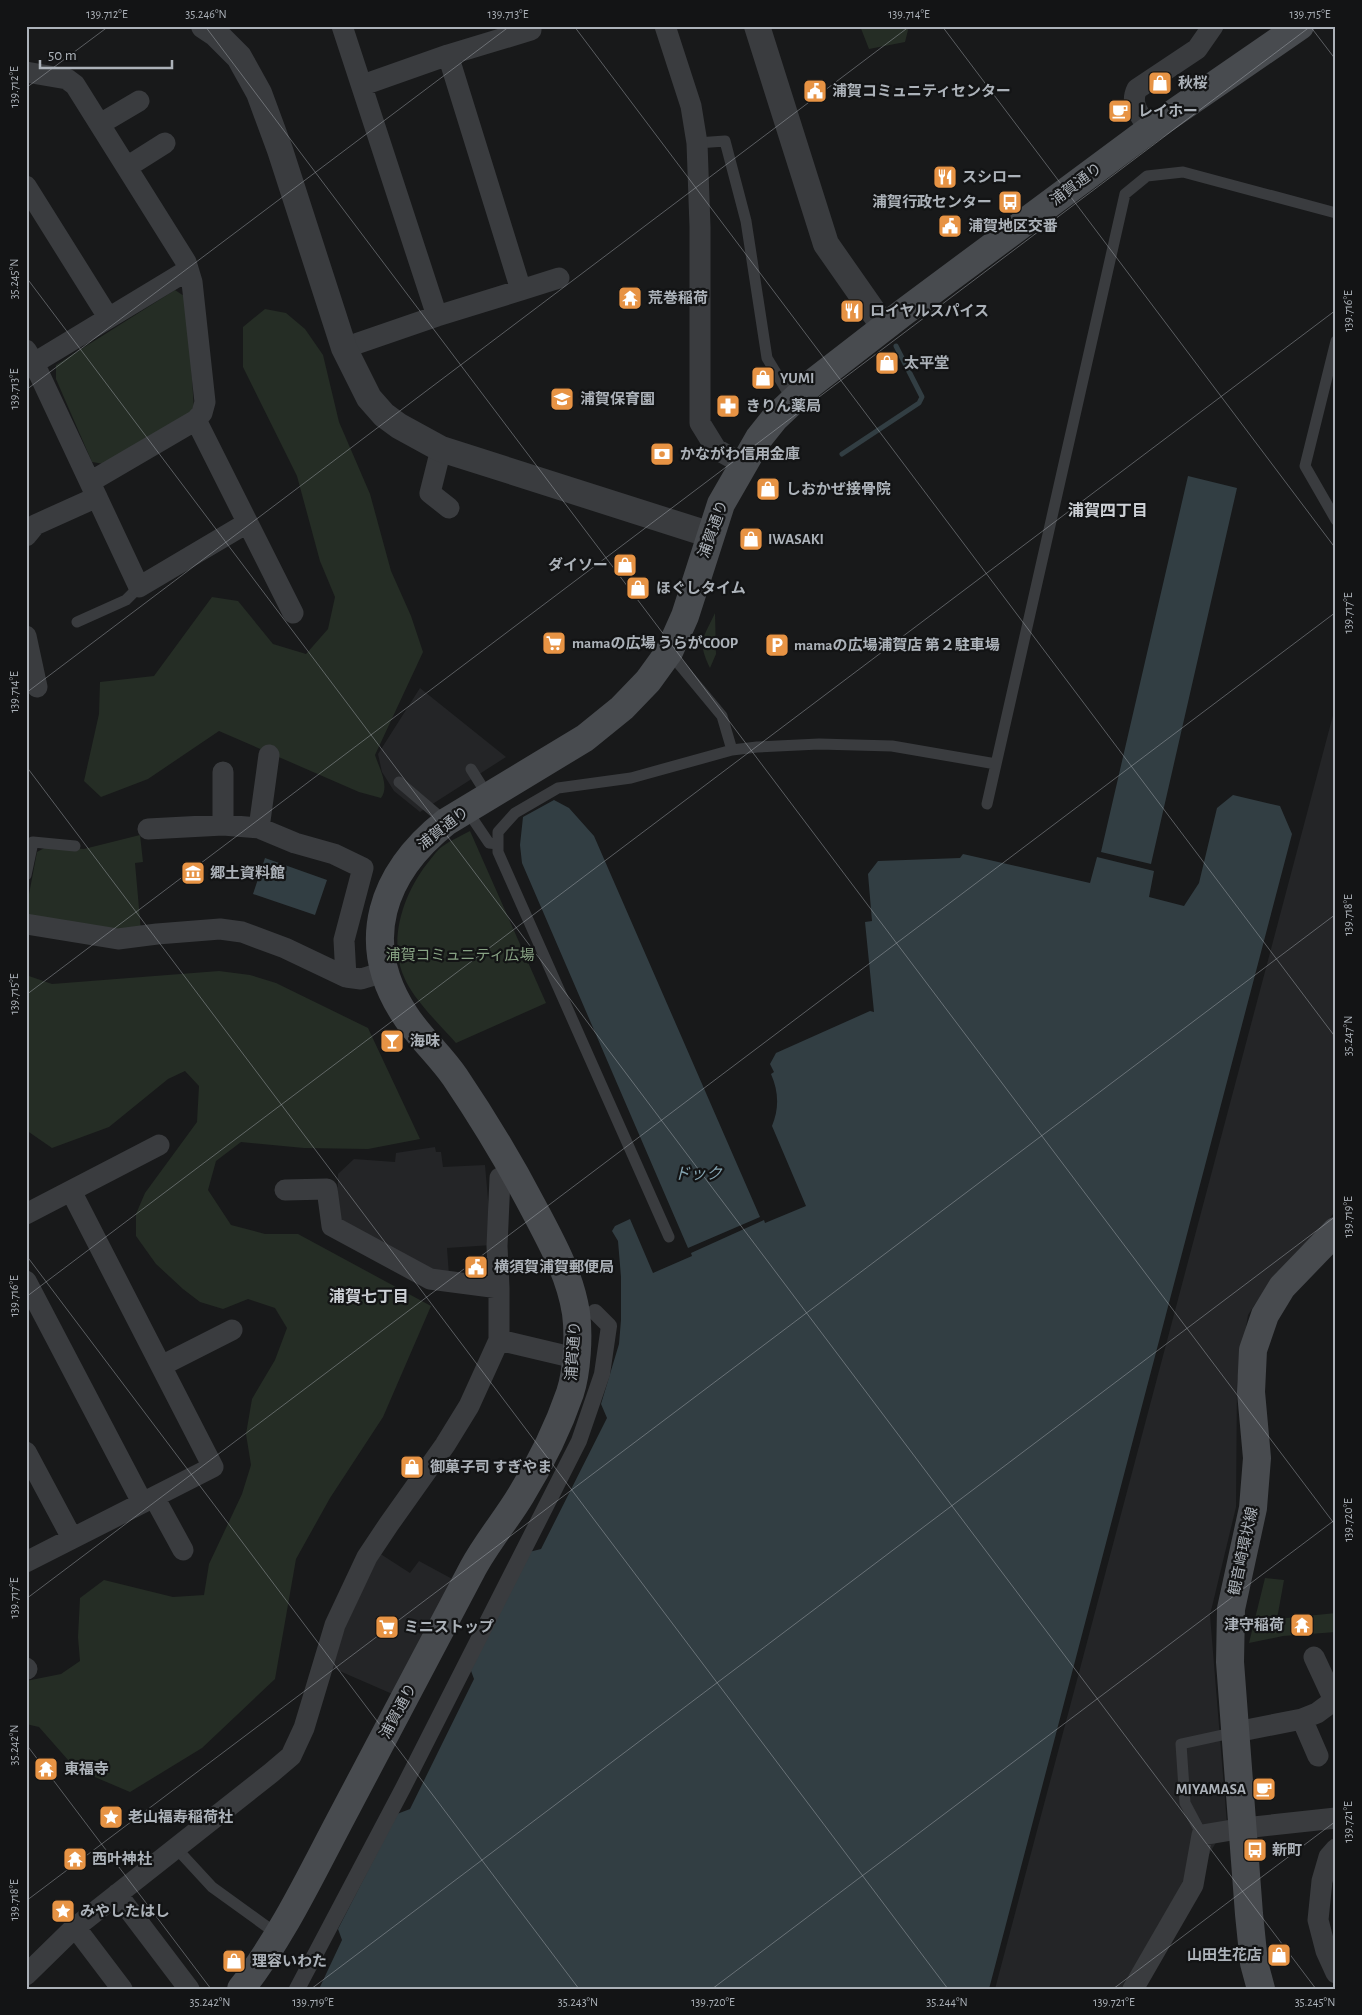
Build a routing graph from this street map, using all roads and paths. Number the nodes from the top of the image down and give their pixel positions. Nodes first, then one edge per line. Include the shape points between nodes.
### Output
1 (342, 26) edge
2 (530, 26) edge
3 (665, 26) edge
4 (757, 26) edge
5 (1213, 26) edge
6 (1300, 26) edge
7 (217, 29) edge
8 (448, 55) junction
9 (26, 72) edge
10 (363, 85) junction
11 (138, 101) dead end
12 (100, 124) junction
13 (1149, 130) junction
14 (164, 143) dead end
15 (697, 143) junction
16 (127, 167) junction
17 (26, 186) edge
18 (1336, 213) edge
19 (188, 270) junction
20 (559, 278) dead end
21 (521, 290) junction
22 (653, 295) dead end
23 (699, 300) junction
24 (437, 316) junction
25 (108, 317) junction
26 (884, 327) junction
27 (1336, 340) edge
28 (344, 348) junction
29 (29, 360) edge
30 (792, 401) junction
31 (196, 420) junction
32 (440, 449) junction
33 (743, 464) junction
34 (94, 490) junction
35 (449, 508) dead end
36 (1336, 520) edge
37 (248, 524) junction
38 (711, 534) junction
39 (26, 536) edge
40 (139, 587) junction
41 (293, 613) dead end
42 (77, 622) dead end
43 (26, 636) edge
44 (669, 652) junction
45 (37, 687) dead end
46 (732, 750) junction
47 (269, 755) dead end
48 (996, 764) junction
49 (471, 769) dead end
50 (223, 772) dead end
51 (399, 782) dead end
52 (987, 804) dead end
53 (466, 809) junction
54 (224, 825) junction
55 (259, 828) junction
56 (148, 830) dead end
57 (498, 844) junction
58 (75, 846) dead end
59 (26, 875) edge
60 (26, 924) edge
61 (384, 972) junction
62 (346, 977) junction
63 (159, 1145) dead end
64 (514, 1171) junction
65 (71, 1190) junction
66 (285, 1190) dead end
67 (26, 1214) edge
68 (1336, 1231) edge
69 (669, 1236) dead end
70 (26, 1281) edge
71 (500, 1288) junction
72 (595, 1312) dead end
73 (232, 1330) dead end
74 (499, 1340) junction
75 (575, 1358) junction
76 (161, 1366) junction
77 (26, 1452) edge
78 (148, 1500) junction
79 (72, 1538) junction
80 (183, 1550) dead end
81 (26, 1562) edge
82 (1314, 1657) dead end
83 (1335, 1700) edge
84 (1302, 1719) junction
85 (1236, 1732) junction
86 (1318, 1756) dead end
87 (1336, 1818) edge
88 (1244, 1828) junction
89 (1202, 1836) junction
90 (176, 1848) junction
91 (1336, 1849) edge
92 (117, 1894) junction
93 (75, 1927) junction
94 (277, 1934) junction
95 (1336, 1973) edge
96 (26, 1975) edge
97 (122, 1989) edge
98 (188, 1989) edge
99 (241, 1989) edge
100 (297, 1989) edge
101 (1133, 1989) edge
102 (1261, 1989) edge

1 - 10 street
2 - 8 street via 531,30
3 - 15 street via 691,106
4 - 26 street via 826,244
5 - 13 street via 1197,49 1137,89 1134,105
6 - 13 main road, 浦賀通り
7 - 28 street via 259,93
8 - 10 street
8 - 21 street
9 - 12 street via 66,79 75,85
10 - 24 street
11 - 12 street
12 - 16 street
13 - 26 main road, 浦賀通り
14 - 16 street
15 - 23 street
15 - 30 lane via 724,141 746,221 767,358
16 - 19 street via 180,251
17 - 25 street
18 - 48 lane via 1183,172 1147,176 1125,194
19 - 25 street
19 - 31 street via 205,402
20 - 21 street
21 - 24 street
22 - 23 lane
23 - 33 street via 700,423 716,449
24 - 28 street
25 - 29 street
26 - 30 main road, 浦賀通り
27 - 36 lane via 1305,466
28 - 32 street via 369,398 384,415
29 - 34 street
30 - 33 main road, 浦賀通り via 775,418
31 - 34 street
31 - 37 street
32 - 35 street via 430,493
32 - 38 street
33 - 38 main road, 浦賀通り via 721,504
34 - 39 street via 35,525
34 - 40 street
37 - 40 street
37 - 41 street
38 - 44 main road, 浦賀通り via 685,616
40 - 42 lane via 126,600
43 - 45 street
44 - 46 lane via 722,716
44 - 53 main road, 浦賀通り via 648,681 586,738
46 - 48 lane via 819,744 892,746
46 - 57 lane via 632,778 558,788 515,813 498,832
47 - 55 street
48 - 52 lane
49 - 53 lane
50 - 54 street
51 - 53 lane
53 - 57 lane via 489,843
53 - 61 main road, 浦賀通り via 425,838 399,872 383,906 380,936
54 - 55 street
54 - 56 street
55 - 62 street via 334,854 363,868 344,940
57 - 69 lane via 498,852
58 - 59 lane via 33,842
60 - 62 street via 118,939 220,929 242,932
61 - 62 street via 360,979
61 - 64 main road, 浦賀通り via 404,1014 447,1066
63 - 65 street
64 - 71 street via 500,1178 497,1246
64 - 75 main road, 浦賀通り via 569,1281 576,1318
65 - 67 street
65 - 76 street
66 - 71 street via 327,1189 332,1226 430,1279
68 - 85 main road, 観音崎環状線 via 1282,1287 1265,1315 1253,1350 1251,1392 1257,1458 1253,1508 1231,1610 1230,1662
70 - 78 street
71 - 74 street
72 - 100 street via 609,1326 602,1374 579,1441
73 - 76 street
74 - 75 street
74 - 90 street via 469,1406 368,1557 335,1625 304,1728 291,1756
75 - 94 main road, 浦賀通り via 571,1390 522,1494 475,1563
76 - 78 street via 213,1467
77 - 79 street
78 - 79 street
78 - 80 street
79 - 81 street
82 - 83 street
83 - 84 street
84 - 85 street
84 - 86 street
85 - 88 main road, 観音崎環状線
85 - 89 lane via 1181,1744 1185,1803
87 - 88 street
88 - 89 street
88 - 102 main road, 観音崎環状線 via 1254,1963
89 - 101 street via 1193,1885
90 - 92 street
90 - 94 lane via 212,1887
91 - 95 street via 1328,1857 1318,1920
92 - 93 street
92 - 98 street
93 - 96 street
93 - 97 street
94 - 99 main road, 浦賀通り

